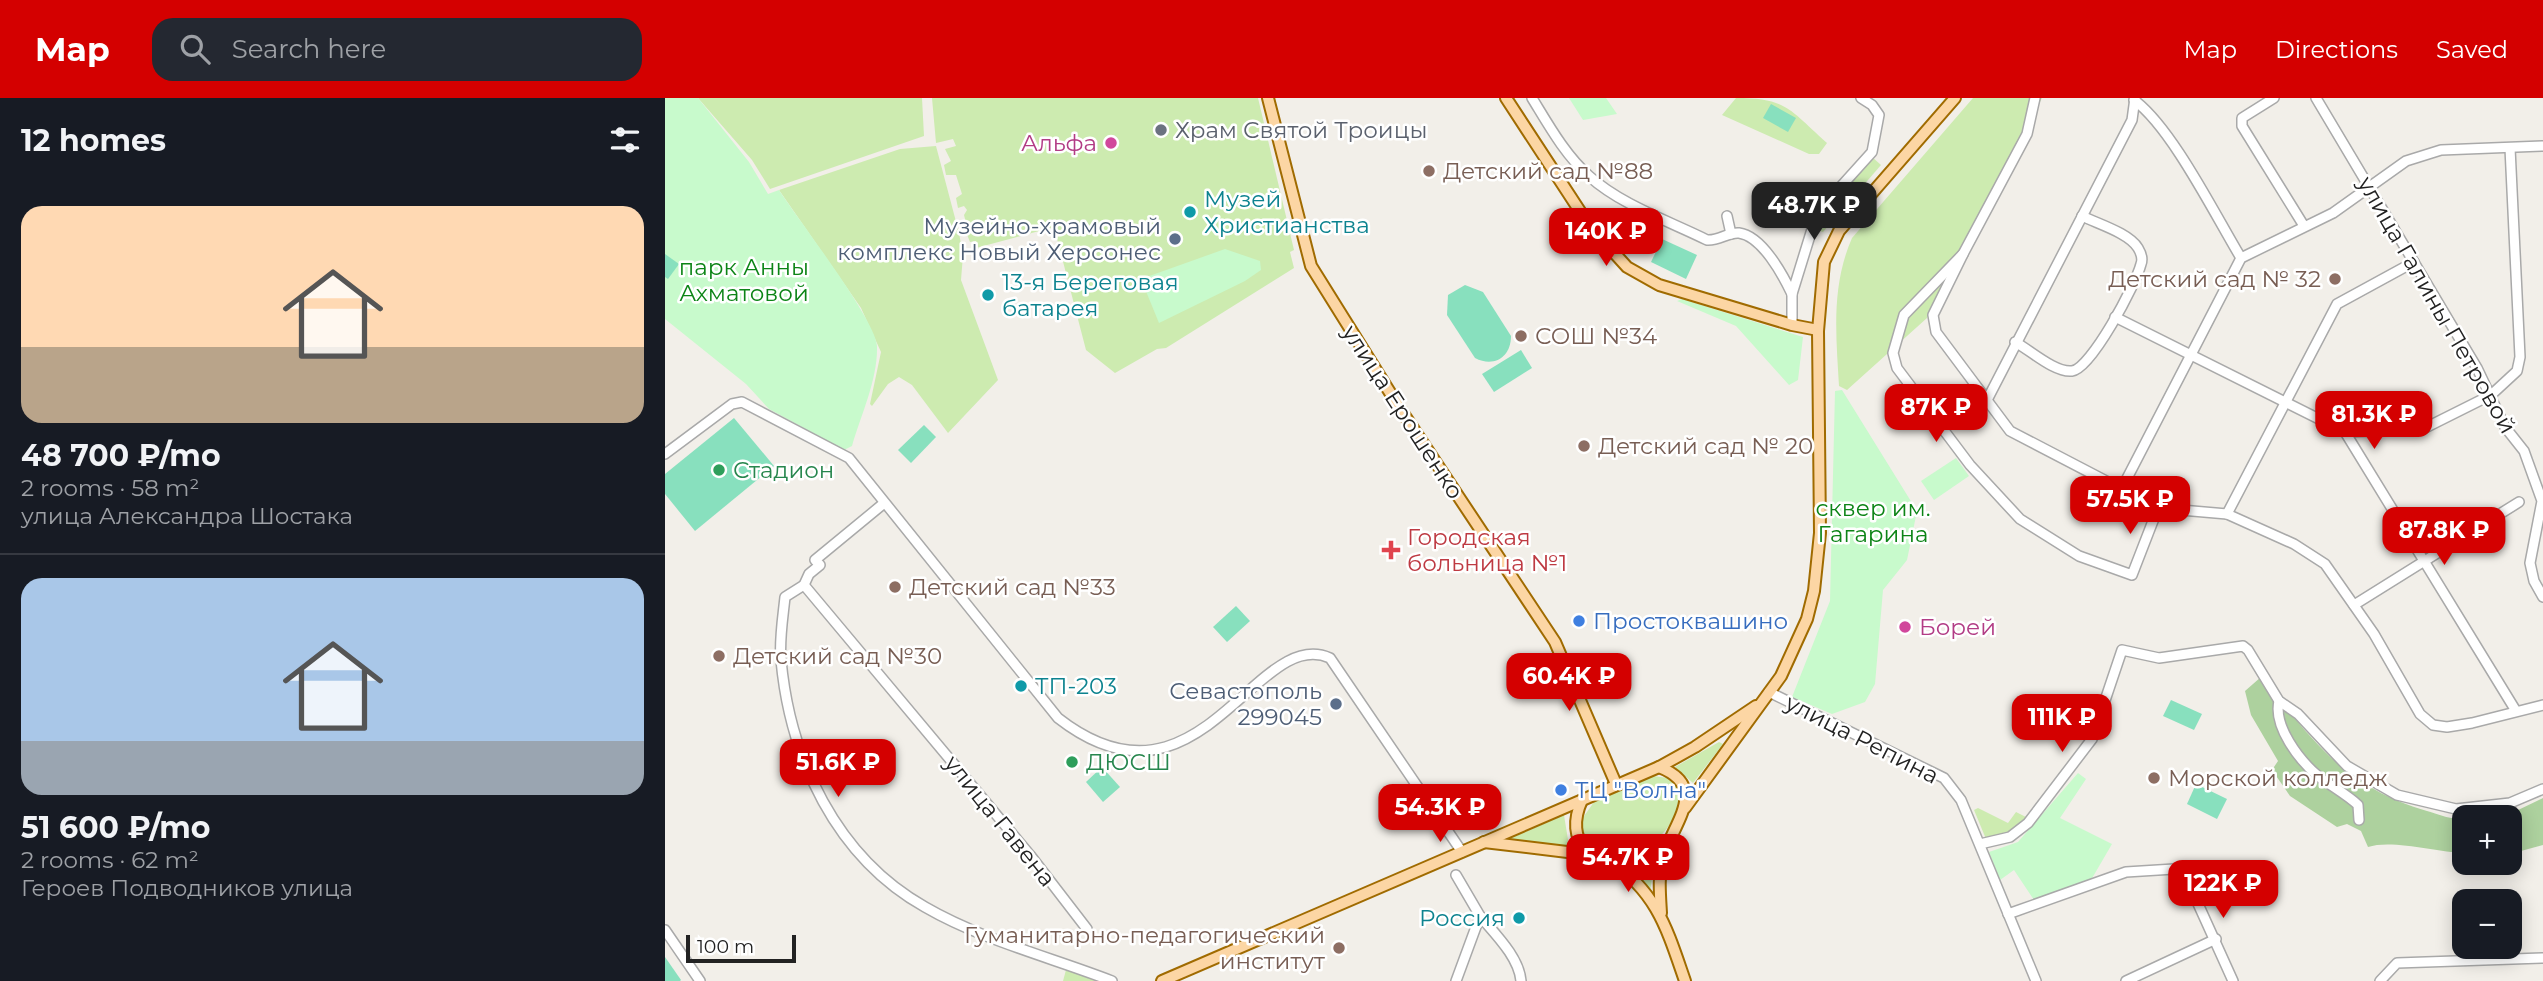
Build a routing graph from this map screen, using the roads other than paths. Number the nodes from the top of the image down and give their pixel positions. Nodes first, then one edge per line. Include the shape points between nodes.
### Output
1 (1268, 98) edge
2 (1506, 98) edge
3 (1532, 98) edge
4 (1861, 98) edge
5 (1955, 98) edge
6 (2035, 98) edge
7 (2274, 98) edge
8 (2316, 98) edge
9 (2135, 99) edge
10 (2543, 146) edge
11 (2510, 148) junction
12 (2367, 186) junction
13 (1727, 216) dead end
14 (2082, 216) junction
15 (2304, 226) junction
16 (1731, 234) junction
17 (1963, 254) junction
18 (2241, 258) junction
19 (2414, 262) junction
20 (1793, 293) junction
21 (2115, 317) junction
22 (1792, 325) junction
23 (1818, 330) junction
24 (2015, 342) junction
25 (2193, 354) junction
26 (2491, 395) junction
27 (1986, 402) junction
28 (2284, 403) junction
29 (2345, 432) junction
30 (665, 454) edge
31 (2122, 488) junction
32 (2542, 501) edge
33 (2519, 502) dead end
34 (883, 504) junction
35 (2158, 508) junction
36 (2227, 514) junction
37 (2425, 562) junction
38 (804, 585) junction
39 (2543, 597) edge
40 (2354, 605) junction
41 (1769, 692) junction
42 (2279, 701) junction
43 (1758, 705) junction
44 (2543, 705) edge
45 (2516, 711) junction
46 (1659, 767) junction
47 (1616, 784) junction
48 (2543, 789) edge
49 (1582, 800) junction
50 (1685, 808) junction
51 (2359, 820) dead end
52 (1484, 842) junction
53 (1668, 842) junction
54 (1980, 844) junction
55 (1462, 852) junction
56 (1595, 856) junction
57 (1609, 860) junction
58 (1456, 875) dead end
59 (1661, 913) junction
60 (2008, 914) junction
61 (1480, 916) junction
62 (1087, 929) dead end
63 (665, 930) edge
64 (2216, 939) junction
65 (2543, 958) edge
66 (700, 981) edge
67 (1112, 981) edge
68 (1162, 981) edge
69 (1456, 981) edge
70 (1521, 981) edge
71 (1685, 981) edge
72 (2036, 981) edge
73 (2126, 981) edge
74 (2233, 981) edge
75 (2380, 981) edge

1 - 47 main road, улица Ерошенко via 1311,266 1555,642
2 - 22 main road via 1589,225 1627,267 1659,285
3 - 16 street via 1588,176 1707,240
4 - 20 street via 1879,115 1872,152 1817,213
5 - 23 main road via 1828,249 1821,275
6 - 17 street via 2027,134
7 - 15 street via 2242,118 2242,126
8 - 12 street, улица Галины Петровой
9 - 14 street via 2132,120
9 - 18 street via 2167,136
10 - 11 street
11 - 12 street via 2441,150 2406,161
11 - 26 street via 2520,357 2517,371
12 - 15 street via 2333,213
12 - 19 street, улица Галины Петровой
13 - 16 street
14 - 21 street via 2132,242 2140,252 2141,265
14 - 24 street
15 - 18 street
16 - 20 street via 1746,236 1776,262
17 - 27 street via 1933,315 1936,332
17 - 35 street via 1904,315 1893,353 1897,368 1970,465 2020,519 2079,556 2132,575
18 - 25 street
19 - 26 street, улица Галины Петровой
19 - 28 street via 2337,304
20 - 22 street
21 - 24 street via 2087,363 2076,371 2063,370
21 - 25 street
22 - 23 main road
23 - 41 main road via 1820,533 1814,591 1789,661
24 - 27 street
25 - 28 street
25 - 31 street
26 - 29 street via 2423,429
26 - 32 street, улица Галины Петровой via 2505,427 2524,451
27 - 31 street via 2010,431
28 - 29 street
28 - 36 street
29 - 37 street
30 - 34 street via 732,404 742,402 849,458
31 - 35 street
32 - 39 street, улица Галины Петровой via 2530,563
33 - 37 street
34 - 38 street via 815,560 820,565
34 - 55 street via 1058,718 1094,739 1138,752 1169,746 1206,729 1279,664 1308,652 1330,658
35 - 36 street
36 - 40 street via 2294,544 2325,564
37 - 40 street
37 - 45 street
38 - 62 street, улица Гавена
38 - 67 street via 785,597 781,658 789,710 805,769 858,852 892,885 931,911
40 - 45 street via 2420,714 2433,725 2472,723
41 - 43 main road
41 - 54 street, улица Репина via 1944,778 1961,800
42 - 48 street via 2355,772 2407,799 2456,809 2510,803
42 - 51 street via 2277,711 2288,740 2315,774 2358,804
42 - 54 street via 2243,646 2159,658 2122,650 2092,739 2028,823 2010,837
43 - 46 main road
43 - 50 main road
44 - 45 street
46 - 47 main road
46 - 50 main road via 1681,781
47 - 49 main road
49 - 52 main road
49 - 56 main road via 1575,830 1582,845
50 - 53 main road
52 - 55 main road
52 - 56 main road
53 - 57 main road via 1635,858
53 - 59 main road via 1660,877
54 - 60 street, улица Репина
55 - 68 main road
56 - 57 main road
57 - 59 main road via 1635,879
58 - 61 street
59 - 71 main road
60 - 64 street via 2126,872 2174,869 2183,875
60 - 72 street, улица Репина
61 - 69 street
61 - 70 street via 1499,938
63 - 66 street
64 - 73 street
64 - 74 street
65 - 75 street via 2397,963

